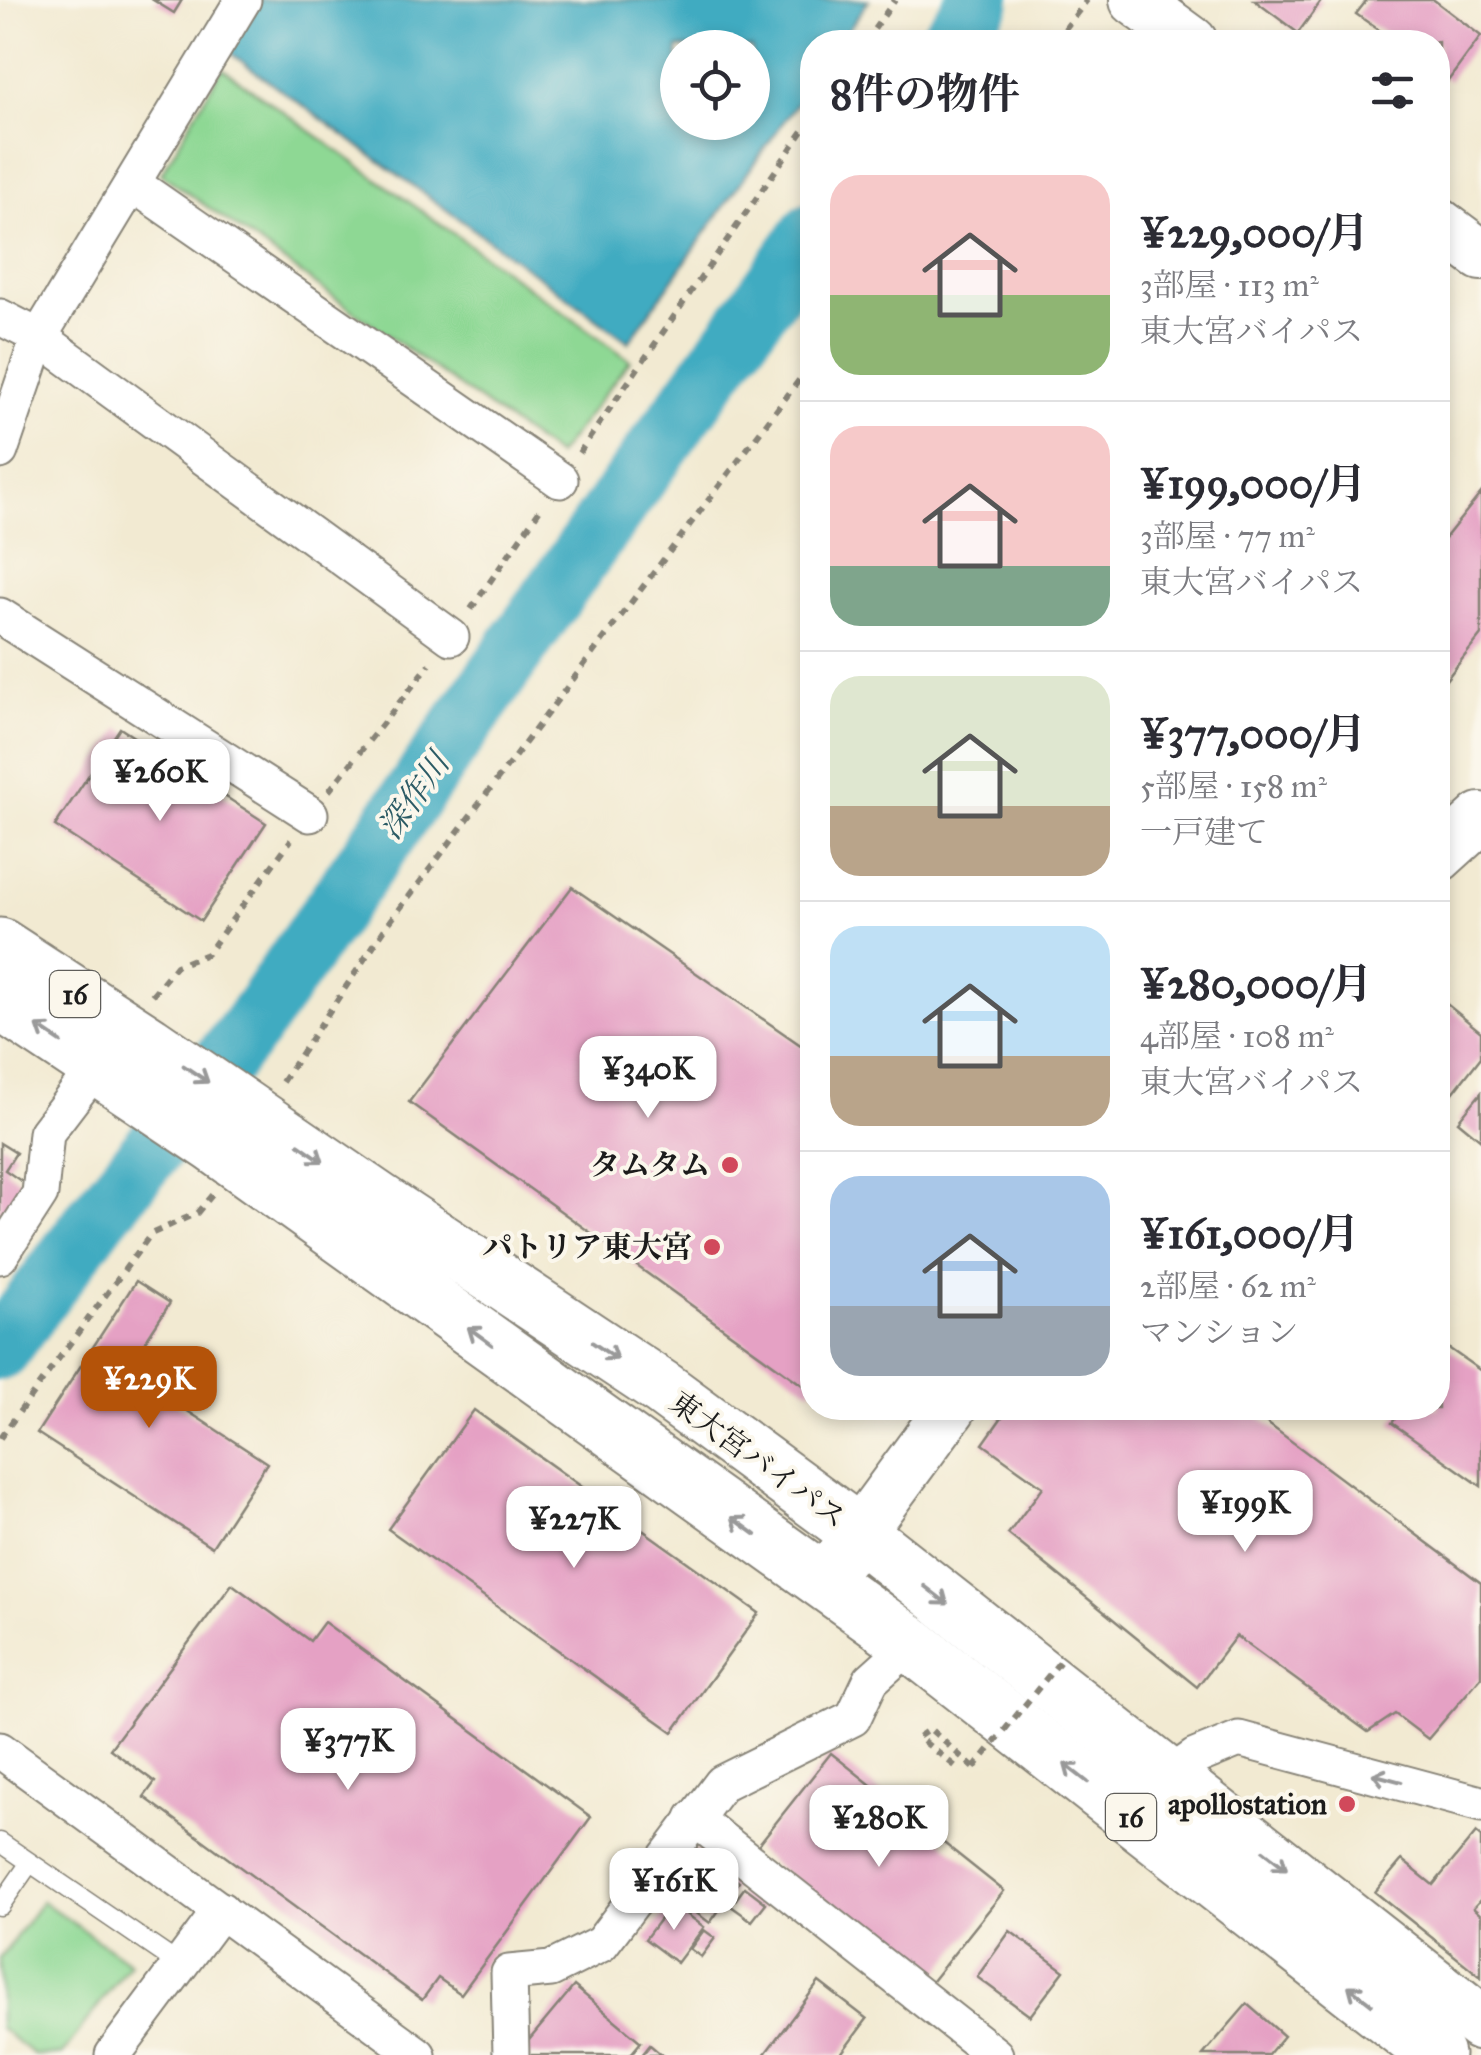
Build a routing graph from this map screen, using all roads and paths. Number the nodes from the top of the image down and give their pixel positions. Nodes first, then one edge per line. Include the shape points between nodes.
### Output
1 (242, 0) edge
2 (895, 0) edge
3 (1087, 0) edge
4 (1134, 0) edge
5 (874, 30) edge
6 (1064, 30) edge
7 (1175, 30) edge
8 (800, 135) edge
9 (133, 184) junction
10 (1450, 232) edge
11 (1481, 255) edge
12 (0, 317) edge
13 (40, 337) junction
14 (800, 380) edge
15 (0, 451) edge
16 (560, 480) junction
17 (0, 616) edge
18 (451, 637) joint
19 (310, 814) dead end
20 (1481, 818) edge
21 (1450, 846) edge
22 (0, 946) edge
23 (0, 1002) edge
24 (123, 1063) junction
25 (238, 1132) junction
26 (0, 1256) edge
27 (942, 1420) edge
28 (0, 1438) edge
29 (860, 1534) junction
30 (823, 1582) junction
31 (910, 1644) junction
32 (1062, 1659) dead end
33 (0, 1750) edge
34 (955, 1766) dead end
35 (1168, 1776) junction
36 (1481, 1804) edge
37 (694, 1818) junction
38 (0, 1842) edge
39 (29, 1864) junction
40 (0, 1906) edge
41 (221, 1910) junction
42 (180, 1965) junction
43 (1481, 2023) edge
44 (113, 2055) edge
45 (418, 2055) edge
46 (511, 2055) edge
47 (995, 2055) edge
48 (1436, 2055) edge

1 - 9 street
2 - 5 path
3 - 6 path
4 - 7 street
8 - 16 path
9 - 13 street
9 - 16 street
10 - 11 street
12 - 13 street
13 - 15 street
13 - 18 street
14 - 25 path
16 - 18 path
17 - 19 street
20 - 21 street
22 - 24 highway, 東大宮バイパス / 16
24 -> 23 highway, 東大宮バイパス / 16
24 - 25 highway, 東大宮バイパス / 16
24 - 26 street via 46,1133 40,1194
25 - 28 path via 198,1213 151,1234
25 -> 29 highway, 東大宮バイパス / 16 via 378,1200 663,1389
30 -> 25 highway, 東大宮バイパス / 16
27 - 29 street
29 - 30 street
29 -> 35 highway, 東大宮バイパス / 16
30 - 31 highway, 東大宮バイパス / 16
31 - 37 street via 872,1680 853,1718 722,1783
48 -> 31 highway, 東大宮バイパス / 16
32 - 34 path, bridge via 974,1768 930,1729 918,1737
33 - 41 street
36 -> 35 street via 1239,1738
35 -> 43 highway, 東大宮バイパス / 16
37 - 46 street via 601,1944 552,1968 509,1972
37 - 47 street
38 - 39 lane
39 - 40 lane
39 - 42 lane
41 - 42 street
41 - 45 street
42 - 44 street

